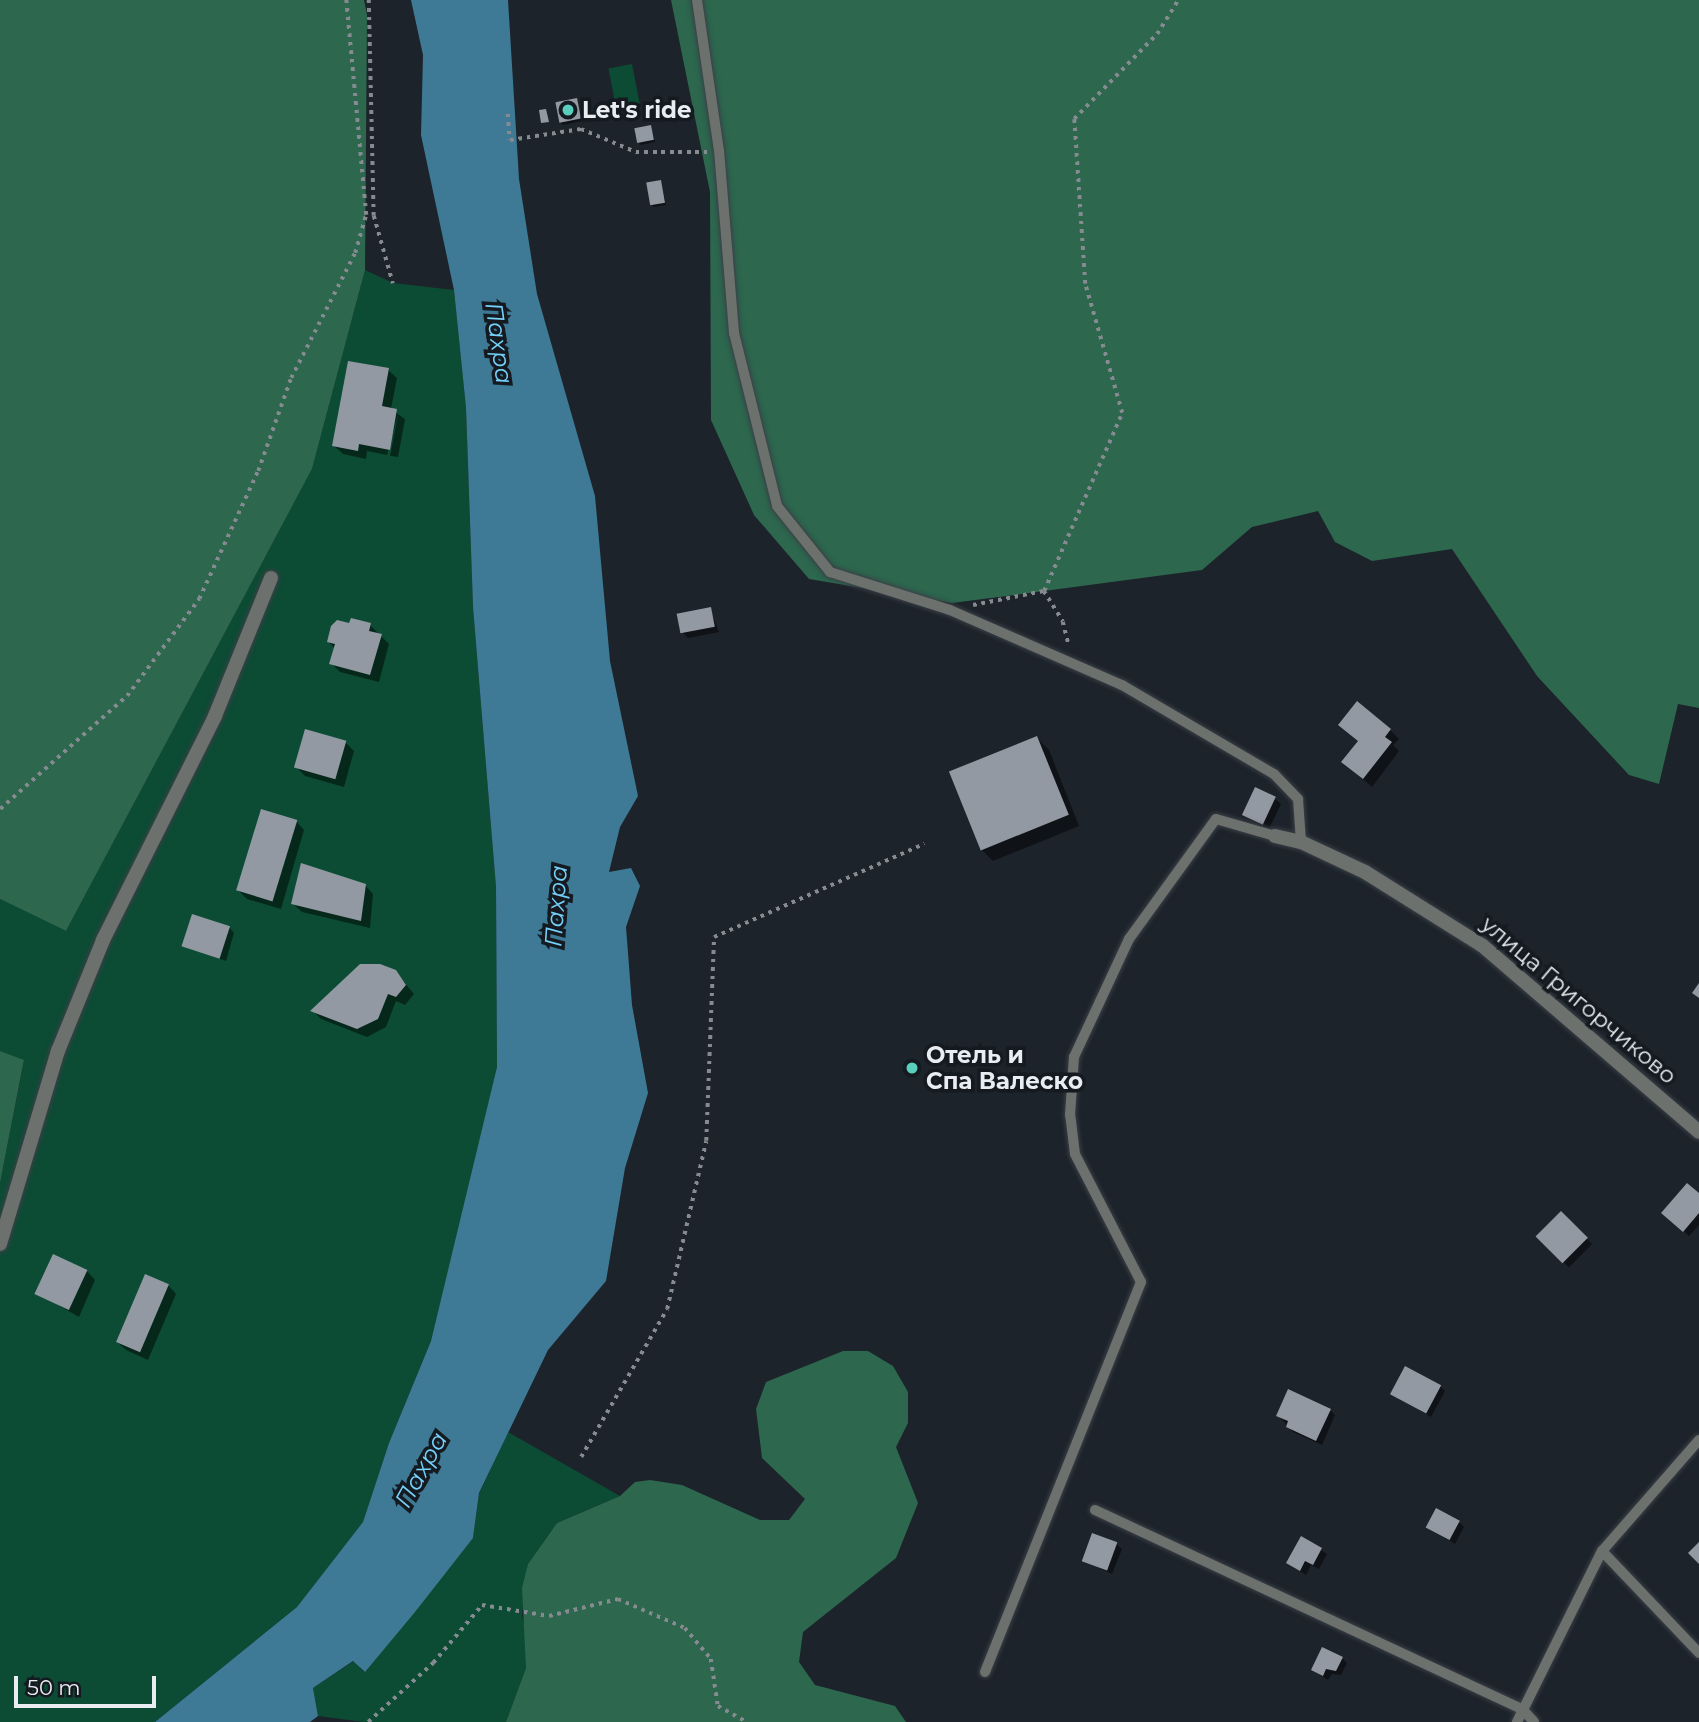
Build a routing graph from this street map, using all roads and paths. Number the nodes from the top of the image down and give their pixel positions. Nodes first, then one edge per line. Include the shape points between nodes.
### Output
1 (346, 0) edge
2 (369, 0) edge
3 (697, 0) edge
4 (1178, 0) edge
5 (508, 114) dead end
6 (703, 153) dead end
7 (393, 284) dead end
8 (271, 578) dead end
9 (1044, 592) junction
10 (950, 610) junction
11 (1073, 664) junction
12 (0, 808) edge
13 (1275, 836) joint
14 (1301, 842) junction
15 (924, 844) dead end
16 (1699, 1132) edge
17 (0, 1244) edge
18 (1699, 1440) edge
19 (581, 1457) dead end
20 (1095, 1510) dead end
21 (1602, 1551) junction
22 (1699, 1653) edge
23 (985, 1672) dead end
24 (1522, 1710) junction
25 (368, 1722) edge
26 (747, 1722) edge
27 (1517, 1722) edge
28 (1534, 1722) edge

1 - 12 path via 366,215 355,253 291,378 258,471 199,599 127,696
2 - 7 path via 374,216
3 - 10 lane via 719,150 734,333 777,506 830,572
4 - 9 path via 1157,34 1074,119 1085,284 1122,413
5 - 6 path via 510,139 581,129 636,152
8 - 17 street via 209,728 103,940 58,1051
9 - 10 path
9 - 11 path via 1063,622
10 - 11 lane
11 - 14 lane via 1122,685 1274,774 1298,799
13 - 14 street, улица Григорчиково
13 - 23 lane via 1216,819 1129,939 1074,1057 1070,1115 1075,1154 1141,1282
14 - 16 street, улица Григорчиково via 1365,872 1483,946
15 - 19 path via 715,937 706,1141 667,1309
18 - 21 lane
20 - 24 lane
21 - 22 lane
21 - 24 lane
24 - 27 lane
24 - 28 lane
25 - 26 path via 433,1663 482,1605 549,1616 618,1599 685,1628 711,1659 718,1706

